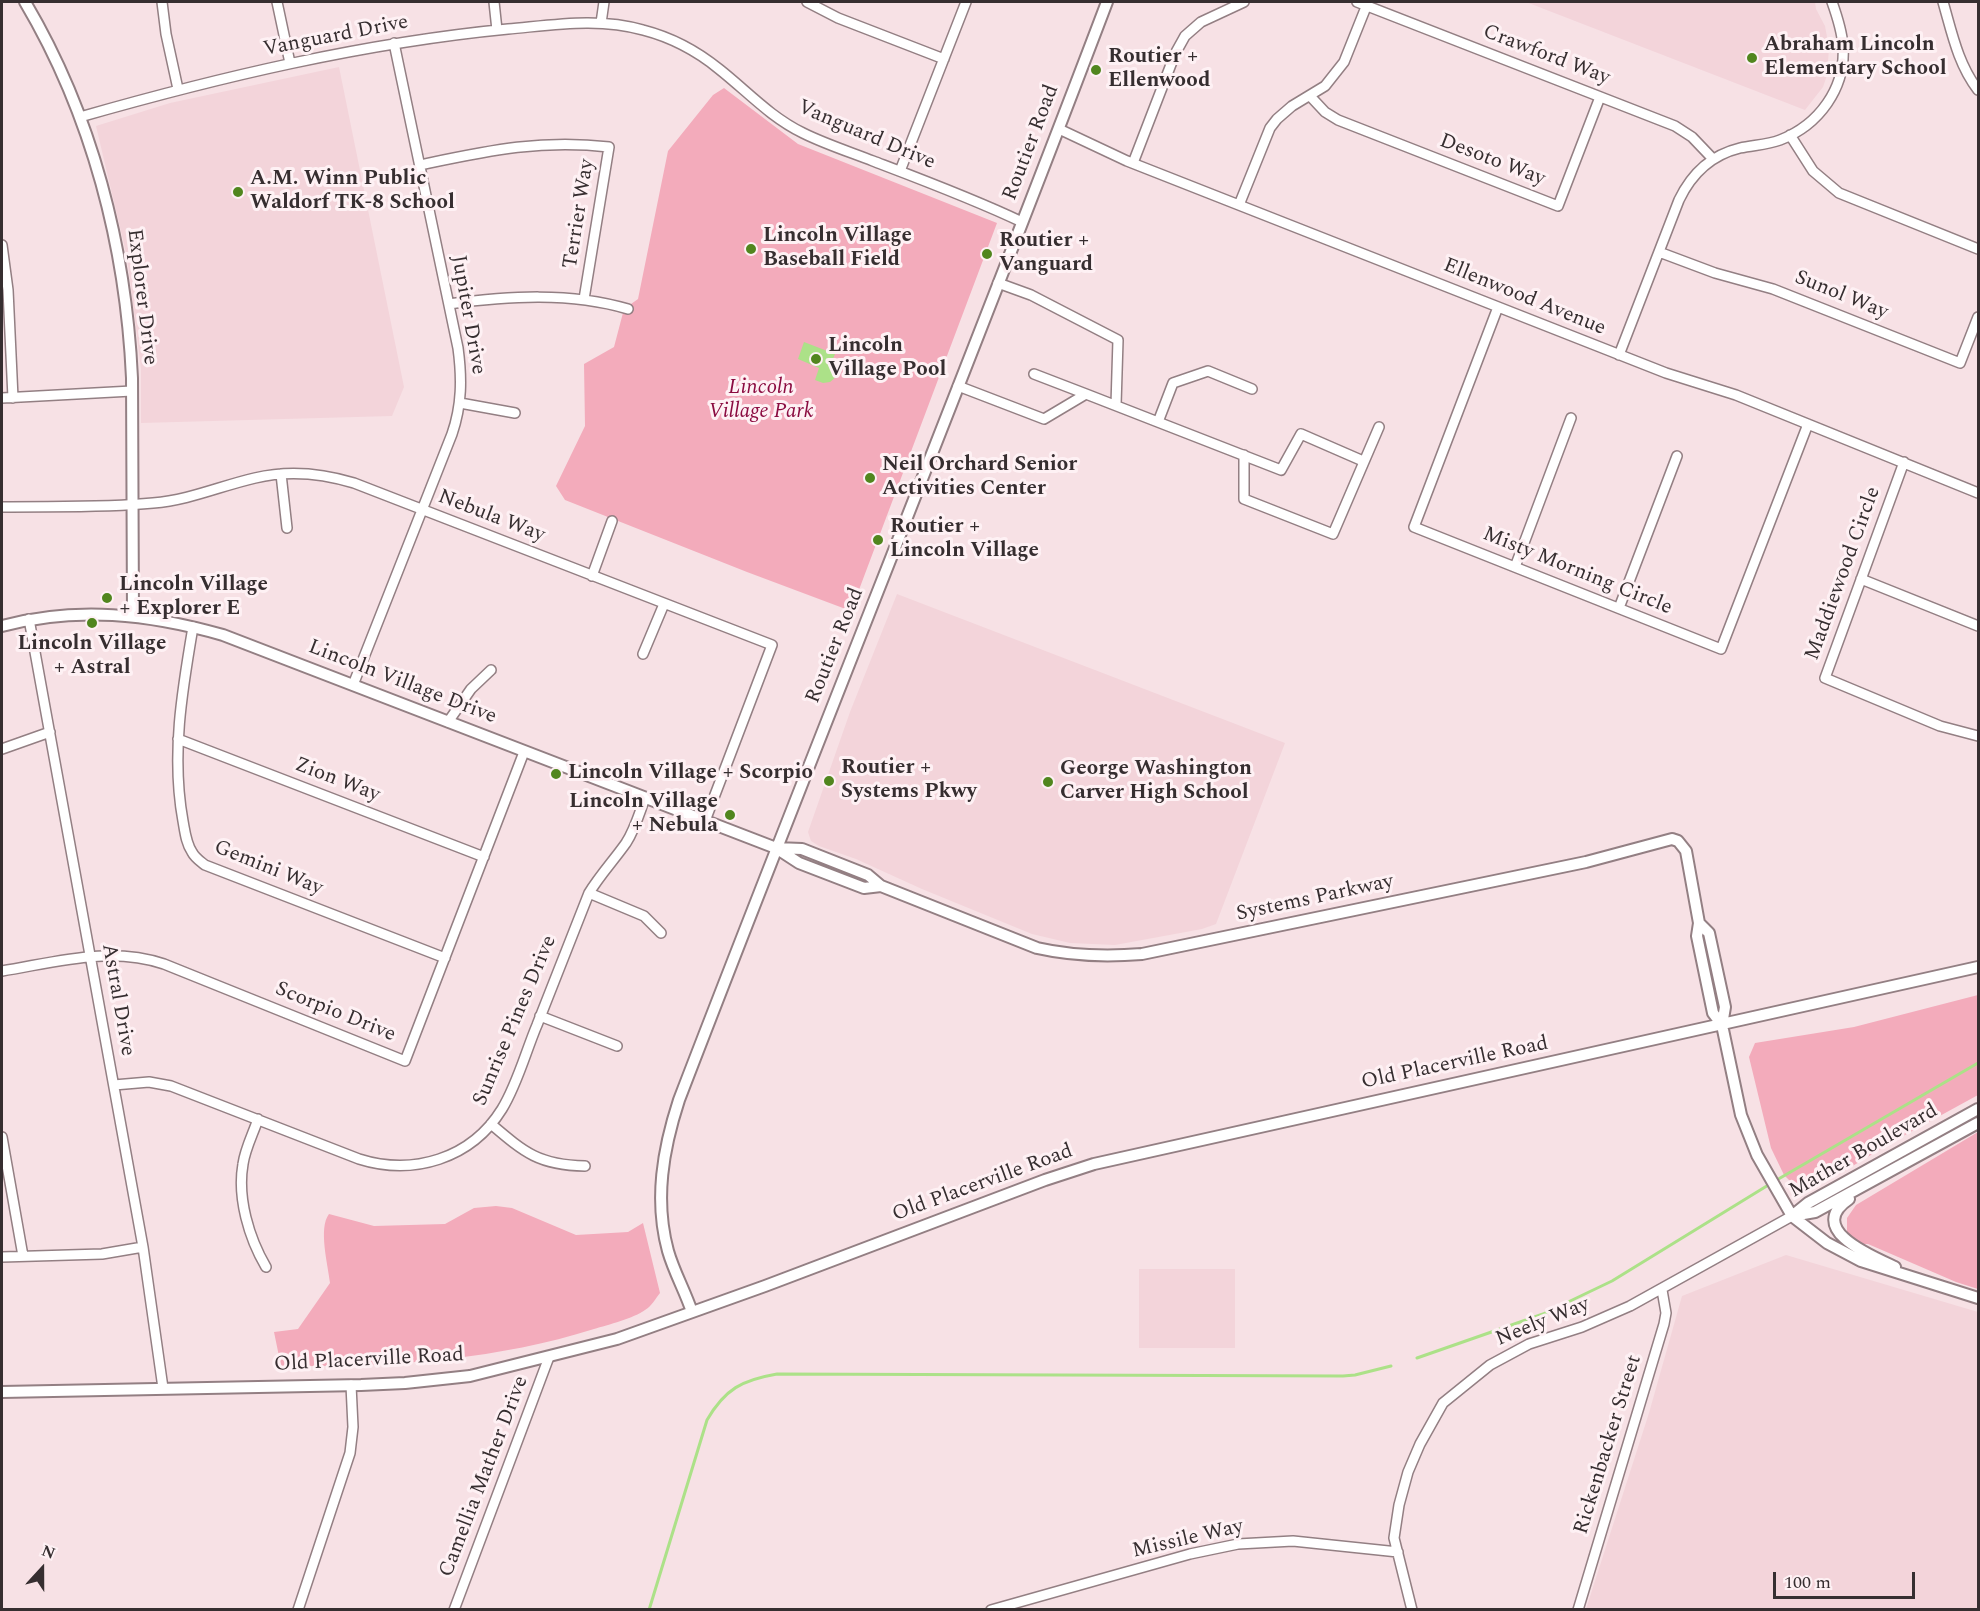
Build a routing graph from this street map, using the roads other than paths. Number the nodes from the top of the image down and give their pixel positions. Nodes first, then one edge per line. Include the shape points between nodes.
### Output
1 (24, 2) edge
2 (162, 2) edge
3 (277, 2) edge
4 (494, 2) edge
5 (604, 2) edge
6 (807, 2) edge
7 (966, 2) edge
8 (1107, 2) edge
9 (1244, 2) edge
10 (1832, 2) edge
11 (1943, 2) edge
12 (1364, 3) edge
13 (1229, 4) edge
14 (602, 23) junction
15 (497, 30) junction
16 (394, 43) junction
17 (944, 59) junction
18 (290, 63) junction
19 (178, 89) junction
20 (1978, 90) edge
21 (1310, 96) junction
22 (1600, 97) junction
23 (80, 117) junction
24 (1059, 129) junction
25 (1790, 135) junction
26 (1713, 159) junction
27 (1133, 163) junction
28 (420, 165) junction
29 (900, 171) junction
30 (1239, 205) junction
31 (1022, 222) junction
32 (2, 245) edge
33 (1978, 249) edge
34 (1659, 252) junction
35 (998, 283) junction
36 (584, 299) junction
37 (449, 304) junction
38 (1498, 307) junction
39 (628, 309) dead end
40 (1978, 317) edge
41 (1618, 355) junction
42 (1034, 374) dead end
43 (958, 386) junction
44 (1252, 388) dead end
45 (132, 391) junction
46 (1086, 394) junction
47 (2, 398) edge
48 (13, 398) junction
49 (460, 403) junction
50 (1116, 405) junction
51 (515, 413) dead end
52 (1571, 418) dead end
53 (1158, 422) junction
54 (1808, 424) junction
55 (1379, 426) dead end
56 (1244, 455) junction
57 (1677, 456) dead end
58 (1363, 462) junction
59 (1904, 462) junction
60 (281, 474) junction
61 (1978, 493) edge
62 (132, 505) junction
63 (2, 507) edge
64 (422, 510) junction
65 (612, 521) dead end
66 (287, 528) dead end
67 (1515, 567) junction
68 (592, 576) junction
69 (1861, 579) junction
70 (664, 604) junction
71 (1619, 608) junction
72 (133, 616) junction
73 (29, 619) junction
74 (2, 626) edge
75 (1978, 626) edge
76 (193, 627) junction
77 (643, 654) dead end
78 (490, 670) dead end
79 (353, 685) junction
80 (448, 722) junction
81 (50, 732) junction
82 (1978, 736) edge
83 (178, 739) junction
84 (2, 749) edge
85 (525, 752) junction
86 (645, 798) junction
87 (705, 821) junction
88 (776, 848) junction
89 (484, 857) junction
90 (589, 893) junction
91 (661, 933) dead end
92 (91, 956) junction
93 (445, 958) junction
94 (1978, 967) edge
95 (2, 971) edge
96 (540, 1016) junction
97 (1722, 1025) junction
98 (617, 1046) dead end
99 (114, 1085) junction
100 (1978, 1109) edge
101 (258, 1119) junction
102 (1978, 1123) edge
103 (491, 1124) junction
104 (2, 1137) edge
105 (585, 1166) dead end
106 (1888, 1172) junction
107 (1792, 1216) junction
108 (143, 1247) junction
109 (23, 1256) junction
110 (2, 1257) edge
111 (266, 1267) dead end
112 (1925, 1281) junction
113 (1662, 1290) junction
114 (1978, 1298) edge
115 (692, 1312) junction
116 (549, 1357) junction
117 (351, 1385) junction
118 (163, 1388) junction
119 (2, 1392) edge
120 (1398, 1552) junction
121 (298, 1610) edge
122 (454, 1610) edge
123 (991, 1610) edge
124 (1412, 1610) edge
125 (1578, 1610) edge

1 - 23 street, Explorer Drive via 48,44
2 - 19 street
3 - 18 street
4 - 15 street
5 - 14 street
6 - 17 street
7 - 17 street
8 - 24 street, Routier Road
9 - 13 street
10 - 25 street via 1843,48 1839,81 1822,110
11 - 20 street via 1958,53
12 - 21 street via 1344,62 1332,79
12 - 22 street, Crawford Way
13 - 27 street via 1185,36
14 - 15 street, Vanguard Drive
14 - 29 street, Vanguard Drive via 631,26 679,43 716,66 786,123 813,138
15 - 16 street, Vanguard Drive
16 - 18 street, Vanguard Drive
16 - 28 street, Jupiter Drive
17 - 29 street
18 - 19 street, Vanguard Drive
19 - 23 street, Vanguard Drive
21 - 22 street, Desoto Way via 1338,120 1558,206
21 - 30 street via 1292,106 1270,128
22 - 26 street, Crawford Way via 1684,131
23 - 45 street, Explorer Drive via 110,213 118,254 130,341
24 - 27 street, Ellenwood Avenue
24 - 31 street, Routier Road
25 - 26 street via 1738,148
25 - 33 street via 1813,171 1839,193
26 - 34 street via 1683,190
27 - 30 street, Ellenwood Avenue
28 - 36 street, Terrier Way via 525,145 609,147
28 - 37 street, Jupiter Drive
29 - 31 street, Vanguard Drive
30 - 38 street, Ellenwood Avenue
31 - 35 street, Routier Road
32 - 48 street
34 - 40 street, Sunol Way via 1715,273 1773,288 1960,363
34 - 41 street
35 - 43 street, Routier Road
35 - 50 street via 1119,340
36 - 37 street via 511,298
36 - 39 street
37 - 49 street, Jupiter Drive via 462,370
38 - 41 street, Ellenwood Avenue
38 - 67 street, Misty Morning Circle via 1414,527
41 - 54 street, Ellenwood Avenue via 1736,394
42 - 46 street
43 - 46 street via 1044,419
43 - 88 street, Routier Road
44 - 53 street via 1208,371 1173,383
45 - 48 street
45 - 62 street, Explorer Drive
46 - 50 street
47 - 48 street
49 - 51 street
49 - 64 street, Jupiter Drive
50 - 53 street
52 - 67 street
53 - 56 street
54 - 59 street, Ellenwood Avenue
54 - 71 street, Misty Morning Circle via 1721,649
55 - 58 street
56 - 58 street via 1281,470 1301,434
56 - 58 street via 1244,500 1333,534
57 - 71 street
59 - 61 street, Ellenwood Avenue
59 - 69 street, Maddiewood Circle
60 - 62 street, Nebula Way via 185,498
60 - 64 street, Nebula Way via 342,480
60 - 66 street
62 - 63 street, Nebula Way
62 - 72 street, Explorer Drive
64 - 68 street, Nebula Way
64 - 79 street, Jupiter Drive
65 - 68 street
67 - 71 street, Misty Morning Circle
68 - 70 street, Nebula Way
69 - 75 street
69 - 82 street, Maddiewood Circle via 1825,678 1940,726
70 - 77 street
70 - 87 street, Nebula Way via 772,645
72 - 73 street, Lincoln Village Drive via 89,614
72 - 76 street, Lincoln Village Drive
73 - 74 street, Lincoln Village Drive
73 - 81 street, Astral Drive
76 - 79 street, Lincoln Village Drive
76 - 83 street, Gemini Way
78 - 80 street
79 - 80 street, Lincoln Village Drive
80 - 85 street, Lincoln Village Drive
81 - 84 street
81 - 92 street, Astral Drive
83 - 89 street, Zion Way
83 - 93 street, Gemini Way via 181,809 187,841 197,859
85 - 86 street, Lincoln Village Drive
85 - 89 street, Scorpio Drive
86 - 87 street, Lincoln Village Drive
86 - 90 street, Sunrise Pines Drive via 627,841
87 - 88 street, Lincoln Village Drive
88 - 97 street, Systems Parkway via 802,849 868,875 881,886 1036,948 1104,957 1142,954 1420,898 1672,839 1686,850 1699,923 1697,936 1713,1013
88 - 115 street, Routier Road via 679,1100 664,1155 662,1227
89 - 93 street, Scorpio Drive
90 - 91 street via 644,916
90 - 96 street, Sunrise Pines Drive
92 - 93 street, Scorpio Drive via 116,954 152,960 405,1061
92 - 95 street, Scorpio Drive
92 - 99 street, Astral Drive
94 - 97 street, Old Placerville Road
96 - 98 street
96 - 103 street, Sunrise Pines Drive via 506,1101
97 - 107 street, Systems Parkway via 1742,1115 1757,1155
97 - 115 street, Old Placerville Road via 1094,1164
99 - 101 street, Sunrise Pines Drive via 149,1082 171,1086
99 - 108 street, Astral Drive
100 - 107 street, Mather Boulevard via 1808,1203
101 - 103 street, Sunrise Pines Drive via 359,1159 399,1166 420,1165 450,1156
101 - 111 street via 245,1154 242,1184 250,1233
102 - 106 street, Mather Boulevard
103 - 105 street via 538,1159
104 - 109 street
106 - 107 street, Mather Boulevard via 1815,1212
106 - 112 street via 1842,1203 1834,1219 1835,1229 1867,1254
107 - 112 street via 1844,1253 1878,1268
107 - 113 street, Neely Way
108 - 109 street via 102,1254
108 - 118 street, Astral Drive
109 - 110 street
112 - 114 street
113 - 120 street, Neely Way via 1582,1327 1529,1344 1490,1365 1443,1403 1408,1472 1394,1538
113 - 125 street, Rickenbacker Street via 1664,1324
115 - 116 street, Old Placerville Road via 617,1339
116 - 117 street, Old Placerville Road via 470,1376
116 - 122 street, Camellia Mather Drive
117 - 118 street, Old Placerville Road
117 - 121 street via 350,1454
118 - 119 street, Old Placerville Road
120 - 123 street, Missile Way via 1293,1541 1238,1544
120 - 124 street, Neely Way

